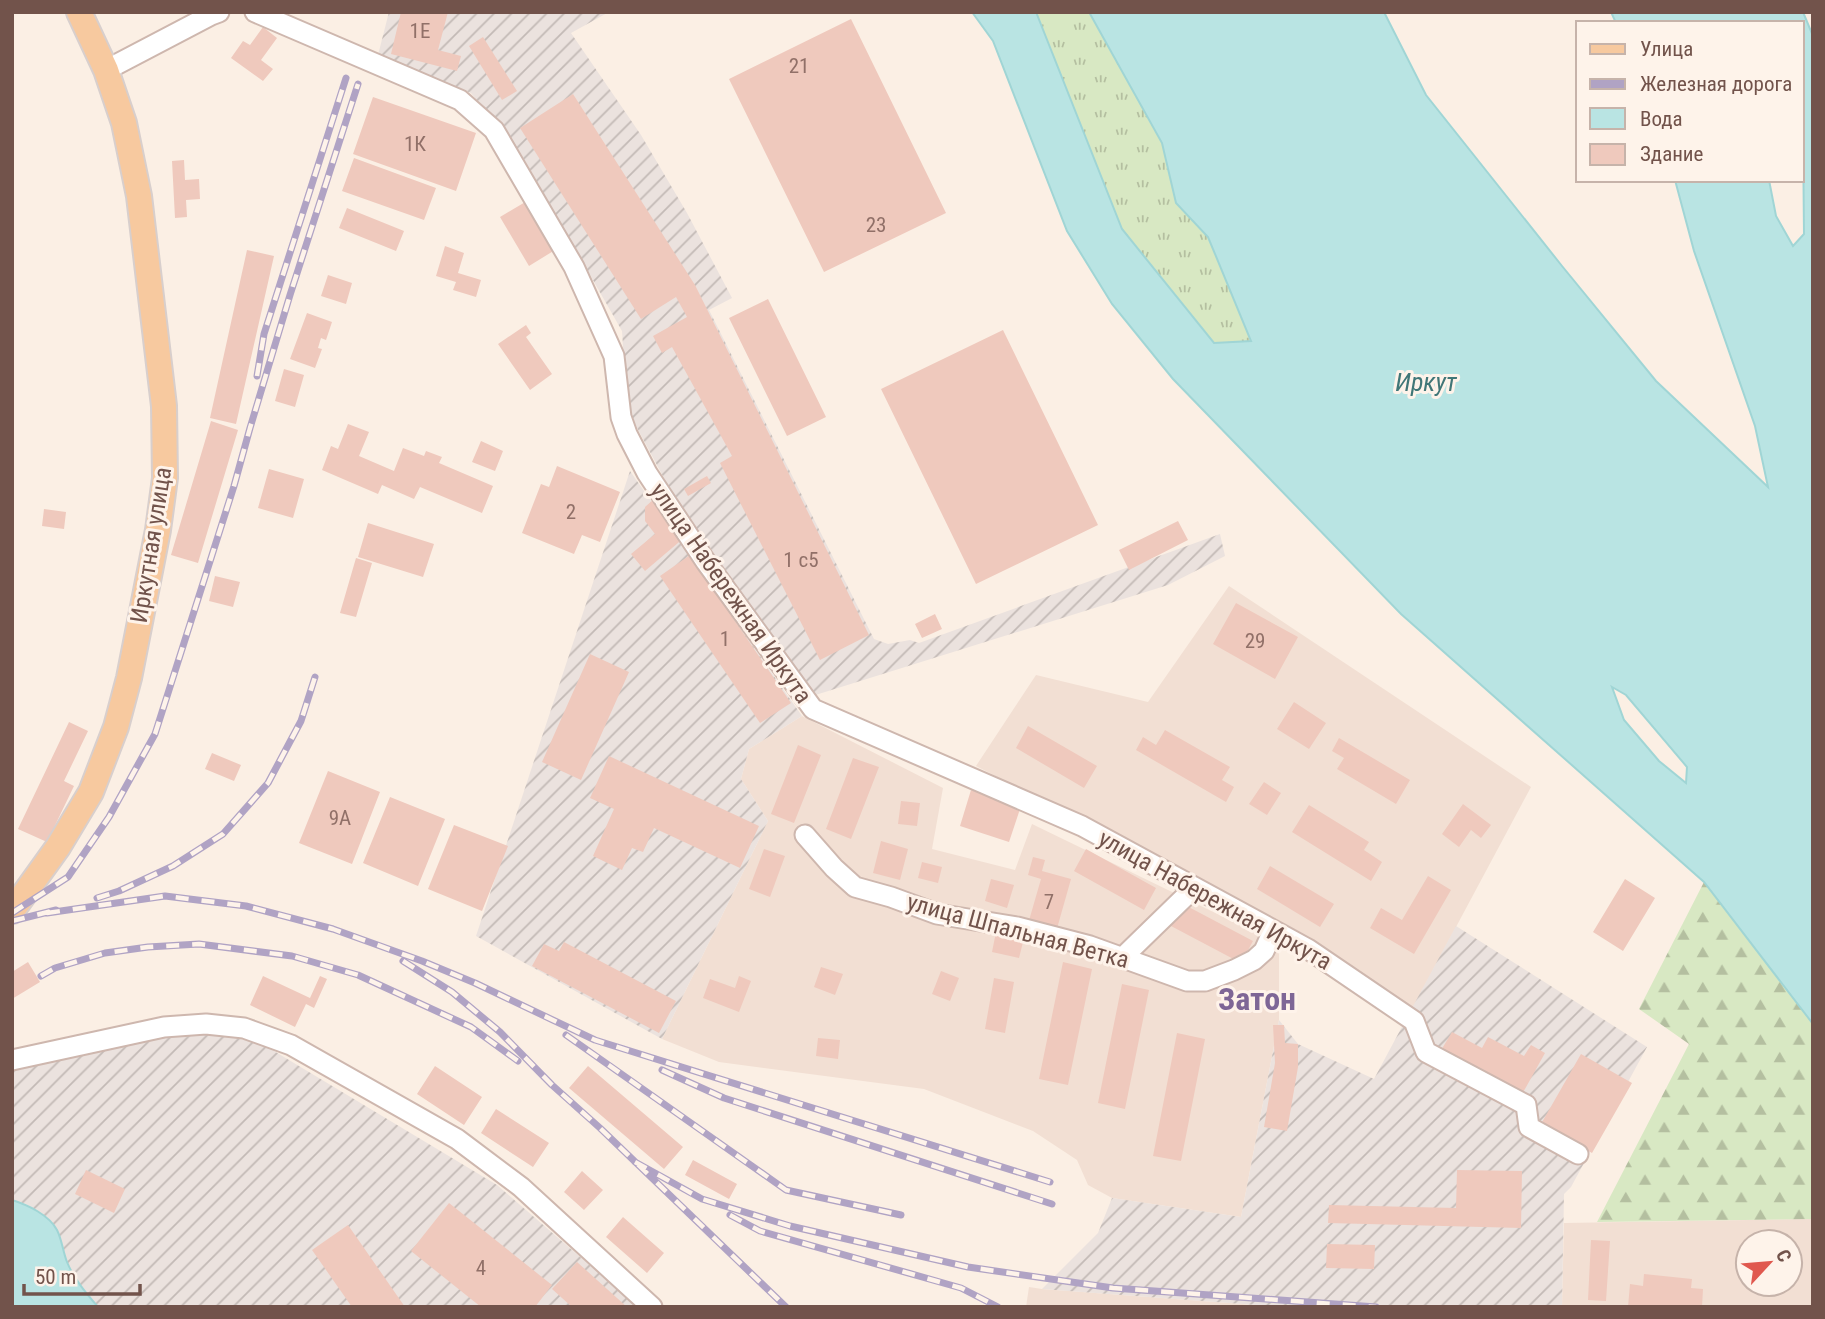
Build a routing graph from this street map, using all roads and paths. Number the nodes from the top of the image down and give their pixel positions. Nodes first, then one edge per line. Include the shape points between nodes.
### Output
1 (79, 12) edge
2 (219, 12) edge
3 (256, 12) edge
4 (106, 69) junction
5 (805, 835) dead end
6 (1194, 888) junction
7 (12, 911) edge
8 (1273, 931) junction
9 (1122, 958) junction
10 (12, 1060) edge
11 (1578, 1154) dead end
12 (652, 1307) edge

1 - 4 main road
2 - 4 street
3 - 6 street, улица Набережная Иркута via 460,100 494,130 575,267 614,356 621,417 648,473 813,709 1083,826
4 - 7 main road, Иркутная улица via 124,123 139,196 164,406 165,478 116,727 91,792
5 - 9 street, улица Шпальная Ветка via 855,887 937,914 1017,927
6 - 8 street, улица Набережная Иркута
6 - 9 street
8 - 9 street, улица Шпальная Ветка via 1254,960 1205,981 1187,981
8 - 11 street, улица Набережная Иркута via 1308,949 1414,1021 1426,1052 1526,1105 1529,1127
10 - 12 street via 164,1027 206,1024 244,1028 291,1045 457,1139 521,1187

